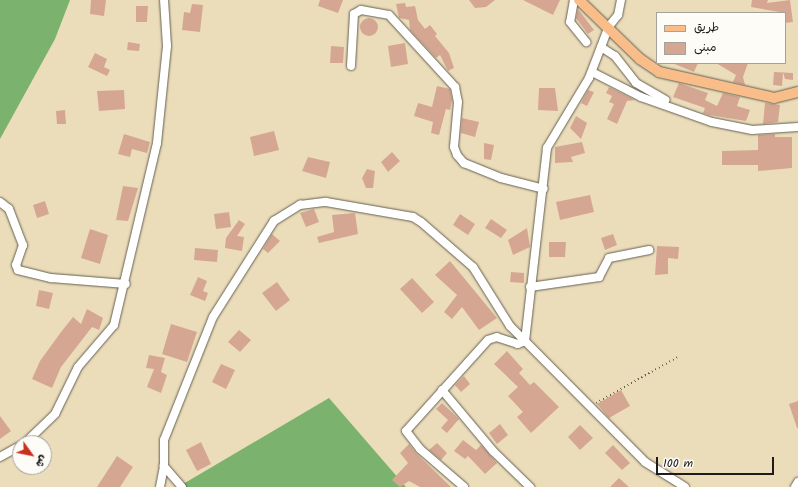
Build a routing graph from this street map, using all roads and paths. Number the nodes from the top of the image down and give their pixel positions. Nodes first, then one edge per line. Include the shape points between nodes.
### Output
1 (164, 0) edge
2 (574, 0) edge
3 (579, 0) edge
4 (620, 0) edge
5 (608, 26) junction
6 (586, 42) dead end
7 (601, 47) junction
8 (351, 66) dead end
9 (592, 72) junction
10 (798, 92) edge
11 (674, 108) junction
12 (798, 127) edge
13 (544, 189) junction
14 (0, 202) edge
15 (649, 250) dead end
16 (126, 284) junction
17 (530, 287) junction
18 (525, 341) junction
19 (678, 357) dead end
20 (442, 390) junction
21 (590, 407) junction
22 (33, 435) edge
23 (12, 450) edge
24 (0, 457) edge
25 (164, 466) junction
26 (798, 482) edge
27 (160, 487) edge
28 (182, 487) edge
29 (464, 487) edge
30 (530, 487) edge
31 (685, 487) edge
32 (795, 487) edge

1 - 16 street via 167,46 157,143
2 - 6 street via 570,22
3 - 5 main road
4 - 5 street via 615,22
5 - 7 street
5 - 10 main road via 640,59 659,72 774,98
7 - 9 street
7 - 11 street via 615,56 636,83
8 - 13 street via 354,14 362,10 389,14 455,87 458,102 454,147 464,163 501,178
9 - 11 street via 641,96
9 - 13 street via 547,148
11 - 12 street via 712,122 752,130
13 - 17 street
14 - 16 street via 9,209 23,245 16,265 18,270 51,278
15 - 17 street via 609,258 599,277
16 - 22 street via 114,325 78,367 55,414
17 - 18 street
18 - 20 street via 510,344 493,337
18 - 21 street
18 - 25 street via 510,326 473,267 413,217 346,204 300,205 274,221 213,317 164,440
19 - 21 path
20 - 29 street via 406,431 420,449
20 - 30 street via 493,451
21 - 31 street via 645,462
23 - 24 street
25 - 27 street
25 - 28 street
26 - 32 street

